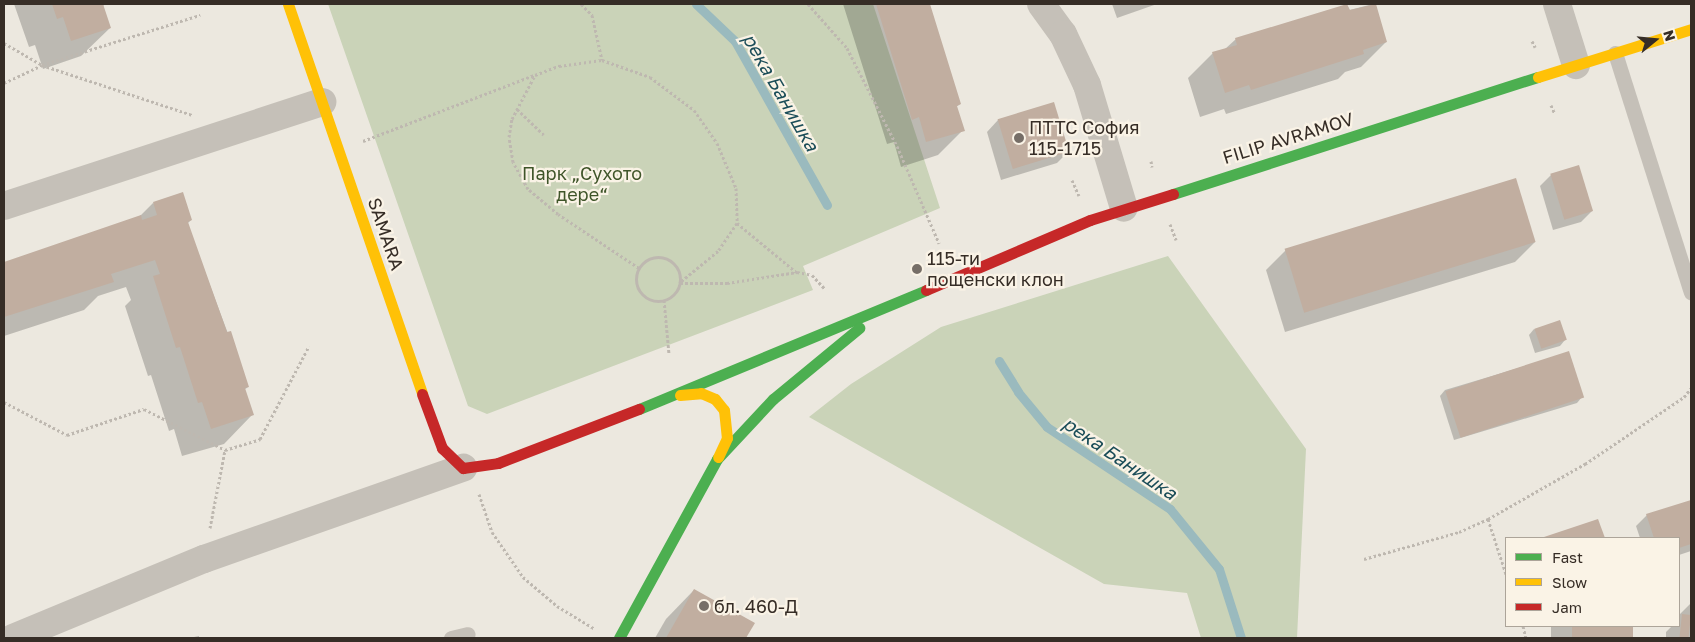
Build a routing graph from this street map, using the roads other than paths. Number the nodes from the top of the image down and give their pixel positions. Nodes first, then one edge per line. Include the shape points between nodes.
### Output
1 (288, 4) edge
2 (1041, 4) edge
3 (1557, 4) edge
4 (1691, 29) edge
5 (1615, 52) junction
6 (1576, 65) junction
7 (322, 102) junction
8 (4, 206) edge
9 (1124, 208) junction
10 (1691, 292) edge
11 (901, 298) junction
12 (676, 395) junction
13 (717, 460) junction
14 (464, 468) junction
15 (468, 634) dead end
16 (13, 638) edge
17 (451, 638) edge
18 (619, 638) edge

1 - 7 street, SAMARA
2 - 9 street via 1063,34 1087,85
3 - 6 street
4 - 5 street, FILIP AVRAMOV
5 - 6 street, FILIP AVRAMOV
5 - 10 lane
6 - 9 street, FILIP AVRAMOV
7 - 8 street
7 - 14 street, SAMARA via 435,431 442,448
9 - 11 street, FILIP AVRAMOV
11 - 12 street
11 - 13 street via 834,346 772,399
12 - 13 street via 701,393 714,399 724,410 727,438
12 - 14 street via 498,463
13 - 18 street
14 - 16 street via 204,559
15 - 17 lane

